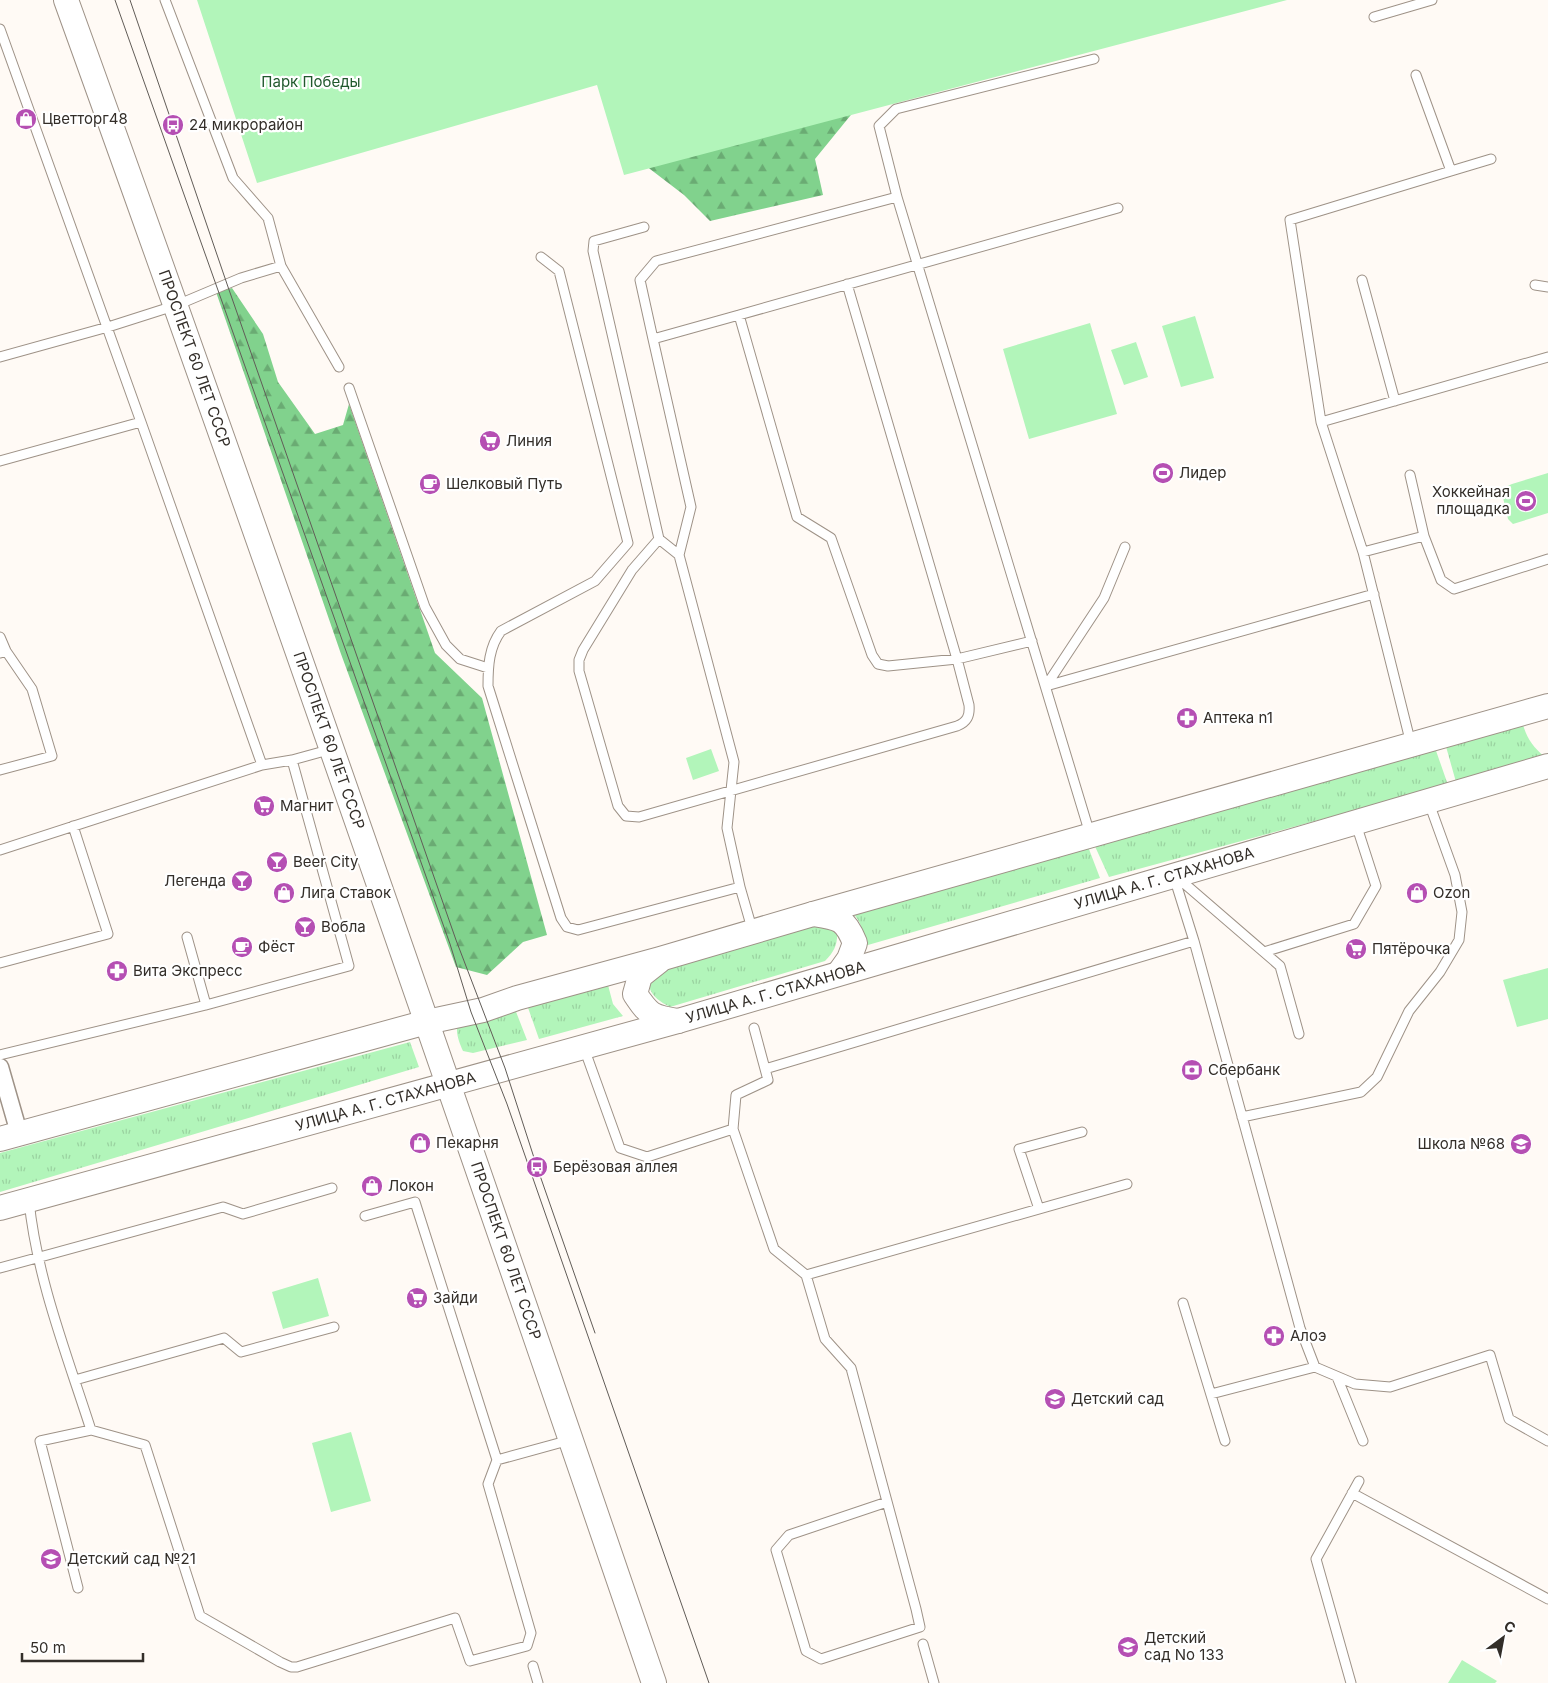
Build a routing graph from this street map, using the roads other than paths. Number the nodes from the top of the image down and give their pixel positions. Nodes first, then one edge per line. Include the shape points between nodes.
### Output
1 (66, 0) edge
2 (165, 0) edge
3 (1432, 0) edge
4 (1374, 17) dead end
5 (0, 29) edge
6 (1094, 59) dead end
7 (1416, 75) dead end
8 (1491, 159) dead end
9 (1451, 171) junction
10 (897, 197) junction
11 (1118, 208) dead end
12 (644, 227) dead end
13 (541, 257) dead end
14 (918, 264) junction
15 (281, 266) junction
16 (1362, 280) dead end
17 (847, 284) junction
18 (1535, 285) dead end
19 (1548, 287) edge
20 (176, 305) junction
21 (739, 316) junction
22 (108, 327) junction
23 (653, 339) junction
24 (0, 357) edge
25 (1548, 357) edge
26 (339, 368) dead end
27 (349, 388) dead end
28 (1395, 401) junction
29 (141, 422) junction
30 (1321, 422) junction
31 (0, 461) edge
32 (1410, 475) dead end
33 (1424, 536) junction
34 (659, 539) junction
35 (1125, 547) dead end
36 (1363, 552) junction
37 (679, 554) junction
38 (1548, 559) edge
39 (1374, 594) junction
40 (0, 637) edge
41 (1032, 640) junction
42 (3, 652) edge
43 (957, 659) junction
44 (488, 668) junction
45 (1046, 686) junction
46 (1548, 706) edge
47 (1411, 745) junction
48 (332, 749) junction
49 (292, 760) junction
50 (262, 766) junction
51 (1548, 766) edge
52 (0, 770) edge
53 (731, 790) junction
54 (1428, 800) junction
55 (1356, 822) junction
56 (74, 826) junction
57 (1091, 836) junction
58 (0, 850) edge
59 (1174, 874) junction
60 (740, 887) junction
61 (813, 914) junction
62 (754, 932) junction
63 (187, 937) dead end
64 (1194, 941) junction
65 (1264, 952) junction
66 (660, 959) junction
67 (0, 963) edge
68 (839, 973) junction
69 (206, 1005) junction
70 (678, 1021) junction
71 (427, 1022) junction
72 (754, 1028) dead end
73 (1299, 1034) dead end
74 (584, 1047) junction
75 (0, 1055) edge
76 (0, 1067) edge
77 (765, 1069) junction
78 (449, 1084) junction
79 (1242, 1117) junction
80 (733, 1129) junction
81 (1082, 1132) dead end
82 (10, 1136) edge
83 (1127, 1184) dead end
84 (332, 1188) dead end
85 (28, 1200) junction
86 (0, 1208) edge
87 (1039, 1209) junction
88 (365, 1216) dead end
89 (39, 1257) junction
90 (0, 1268) edge
91 (806, 1275) junction
92 (1183, 1303) dead end
93 (334, 1326) dead end
94 (1315, 1367) junction
95 (1337, 1377) junction
96 (75, 1380) junction
97 (1211, 1394) junction
98 (91, 1430) junction
99 (571, 1440) junction
100 (1224, 1441) dead end
101 (1363, 1441) dead end
102 (1548, 1441) edge
103 (497, 1460) junction
104 (1359, 1481) dead end
105 (1352, 1493) junction
106 (887, 1502) junction
107 (78, 1588) dead end
108 (1548, 1599) edge
109 (923, 1644) dead end
110 (533, 1666) dead end
111 (538, 1683) edge
112 (654, 1683) edge
113 (934, 1683) edge
114 (1351, 1683) edge

1 - 20 main road, ПРОСПЕКТ 60 ЛЕТ СССР
2 - 15 lane via 233,178 268,218
3 - 4 lane
5 - 22 lane
6 - 10 lane via 896,109 879,126
7 - 9 lane
8 - 9 lane
9 - 30 lane via 1290,220
10 - 14 lane
10 - 23 lane via 656,261 640,280
11 - 14 lane
12 - 34 lane via 594,241 593,251
13 - 44 lane via 559,271 628,543 595,581 501,631
14 - 17 lane
14 - 41 lane
15 - 20 lane
15 - 26 lane
16 - 28 lane
17 - 21 lane
17 - 43 lane
18 - 19 lane
20 - 22 lane
20 - 48 main road, ПРОСПЕКТ 60 ЛЕТ СССР
21 - 23 lane
21 - 43 lane via 797,517 831,538 874,660 888,666
22 - 24 lane
22 - 29 lane
23 - 37 lane via 691,507
25 - 28 lane
27 - 44 lane via 424,607 453,652 460,658
28 - 30 lane
29 - 31 lane
29 - 50 lane
30 - 36 lane
32 - 33 lane
33 - 36 lane
33 - 38 lane via 1441,580 1454,588
34 - 37 lane
34 - 53 lane via 632,570 582,650 579,671 618,806 626,816 639,818
35 - 45 lane via 1104,598
36 - 39 lane
37 - 53 lane via 732,750
39 - 45 lane
39 - 47 lane
40 - 42 lane
41 - 43 lane
41 - 45 lane
42 - 52 lane via 32,689 52,756
43 - 53 lane via 970,712 963,723
44 - 60 lane via 488,686 561,918 567,926 578,930
45 - 57 lane
46 - 47 main road
47 - 57 main road
48 - 49 lane
48 - 71 main road, ПРОСПЕКТ 60 ЛЕТ СССР
49 - 50 lane
49 - 69 lane via 349,966
50 - 56 lane
51 - 54 main road, УЛИЦА А. Г. СТАХАНОВА
53 - 60 lane via 727,828
54 - 55 main road, УЛИЦА А. Г. СТАХАНОВА
54 - 79 lane via 1455,875 1462,912 1459,940 1440,972 1409,1011 1376,1077 1361,1092
55 - 59 main road, УЛИЦА А. Г. СТАХАНОВА
55 - 65 lane via 1376,886 1354,924
56 - 58 lane
56 - 67 lane via 108,934
57 - 61 main road
59 - 64 lane
59 - 65 lane
59 - 68 main road, УЛИЦА А. Г. СТАХАНОВА
60 - 62 lane
61 - 62 main road
61 - 68 main road via 836,918 849,927 855,943
62 - 66 main road
63 - 69 lane
64 - 77 lane
64 - 79 lane
65 - 73 lane via 1280,966
66 - 70 main road via 640,976 635,994 646,1011 659,1018
66 - 71 main road via 483,1010
68 - 70 main road, УЛИЦА А. Г. СТАХАНОВА
69 - 75 lane
70 - 74 main road, УЛИЦА А. Г. СТАХАНОВА
71 - 78 main road, ПРОСПЕКТ 60 ЛЕТ СССР
71 - 82 main road
72 - 77 lane
74 - 78 main road, УЛИЦА А. Г. СТАХАНОВА
74 - 80 lane via 620,1148 646,1157
76 - 82 street
77 - 80 lane via 768,1080 736,1095
78 - 85 main road, УЛИЦА А. Г. СТАХАНОВА
78 - 99 main road, ПРОСПЕКТ 60 ЛЕТ СССР
79 - 94 lane via 1300,1328
80 - 91 lane via 774,1249
81 - 87 lane via 1019,1149
83 - 87 lane
84 - 89 lane via 243,1214 223,1207
85 - 86 main road, УЛИЦА А. Г. СТАХАНОВА
85 - 89 lane
87 - 91 lane
88 - 103 lane via 415,1202
89 - 90 lane
89 - 96 lane
91 - 106 lane via 825,1339 851,1368
92 - 97 lane
93 - 96 lane via 241,1352 224,1338
94 - 95 lane
94 - 97 lane
95 - 101 lane
95 - 102 lane via 1355,1384 1390,1387 1490,1355 1509,1419
96 - 98 lane
97 - 100 lane
98 - 103 lane via 145,1444 200,1616 291,1667 455,1618 470,1661 528,1649 531,1633 488,1484
98 - 107 lane via 40,1441
99 - 103 lane
99 - 112 main road, ПРОСПЕКТ 60 ЛЕТ СССР
104 - 105 lane
105 - 108 lane
105 - 114 lane via 1316,1559
106 - 106 lane via 920,1628 821,1659 806,1651 776,1550 789,1535
109 - 113 lane
110 - 111 lane

